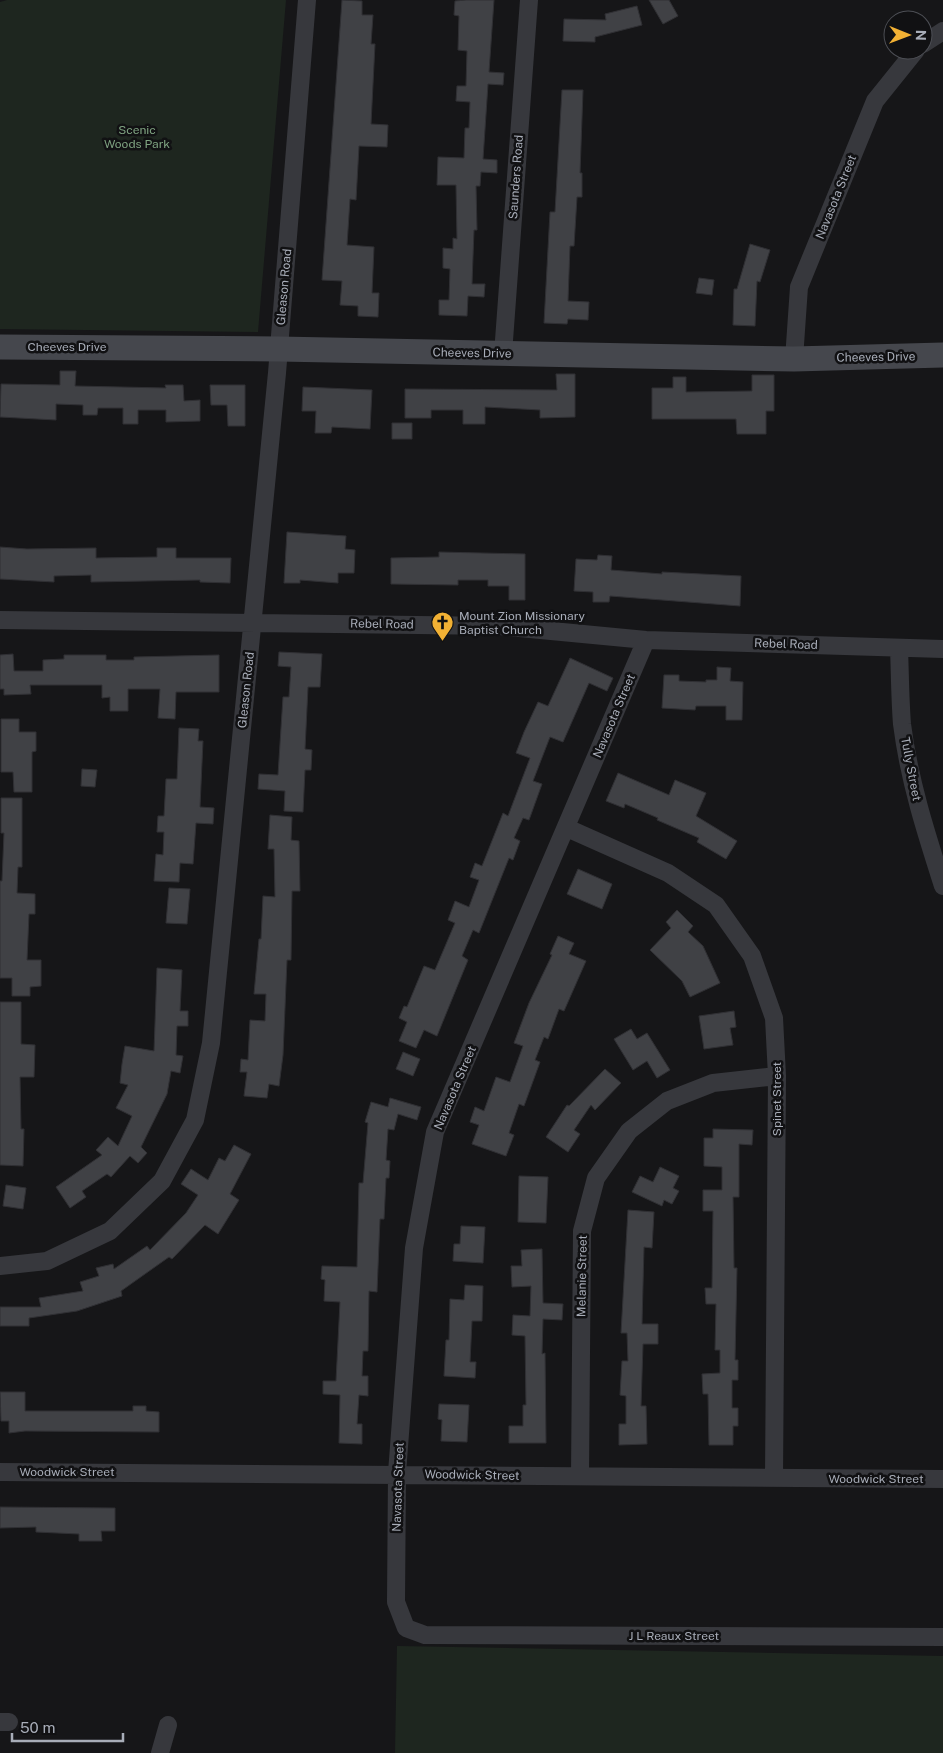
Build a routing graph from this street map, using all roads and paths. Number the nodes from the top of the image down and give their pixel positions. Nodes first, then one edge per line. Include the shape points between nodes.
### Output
1 (307, 0) edge
2 (530, 0) edge
3 (908, 60) edge
4 (0, 347) edge
5 (279, 349) junction
6 (503, 354) junction
7 (943, 356) edge
8 (794, 359) junction
9 (0, 620) edge
10 (252, 622) junction
11 (646, 640) junction
12 (899, 648) junction
13 (943, 649) edge
14 (567, 828) junction
15 (943, 886) edge
16 (777, 1076) junction
17 (0, 1266) edge
18 (0, 1472) edge
19 (397, 1474) junction
20 (580, 1476) junction
21 (774, 1478) junction
22 (943, 1479) edge
23 (406, 1628) joint
24 (943, 1637) edge
25 (168, 1725) dead end
26 (160, 1753) edge

1 - 5 street, Gleason Road
2 - 6 street, Saunders Road
3 - 8 street, Navasota Street via 875,101 799,287
4 - 5 street, Cheeves Drive
5 - 6 street, Cheeves Drive
5 - 10 street, Gleason Road
6 - 8 street, Cheeves Drive
7 - 8 street, Cheeves Drive
9 - 10 street, Rebel Road
10 - 11 street, Rebel Road via 499,626
10 - 17 street, Gleason Road via 211,1043 195,1120 162,1181 110,1231 47,1261
11 - 12 street, Rebel Road
11 - 14 street, Navasota Street
12 - 13 street, Rebel Road
12 - 15 street, Tully Street via 902,723 911,775
14 - 16 street, Spinet Street via 668,873 716,905 752,956 774,1018
14 - 19 street, Navasota Street via 436,1132 414,1248
16 - 20 street, Melanie Street via 713,1083 667,1101 629,1131 596,1178 582,1231
16 - 21 street, Spinet Street
18 - 19 street, Woodwick Street
19 - 20 street, Woodwick Street
19 - 23 street, Navasota Street via 396,1602
20 - 21 street, Woodwick Street
21 - 22 street, Woodwick Street
23 - 24 street, J L Reaux Street via 425,1635
25 - 26 street

